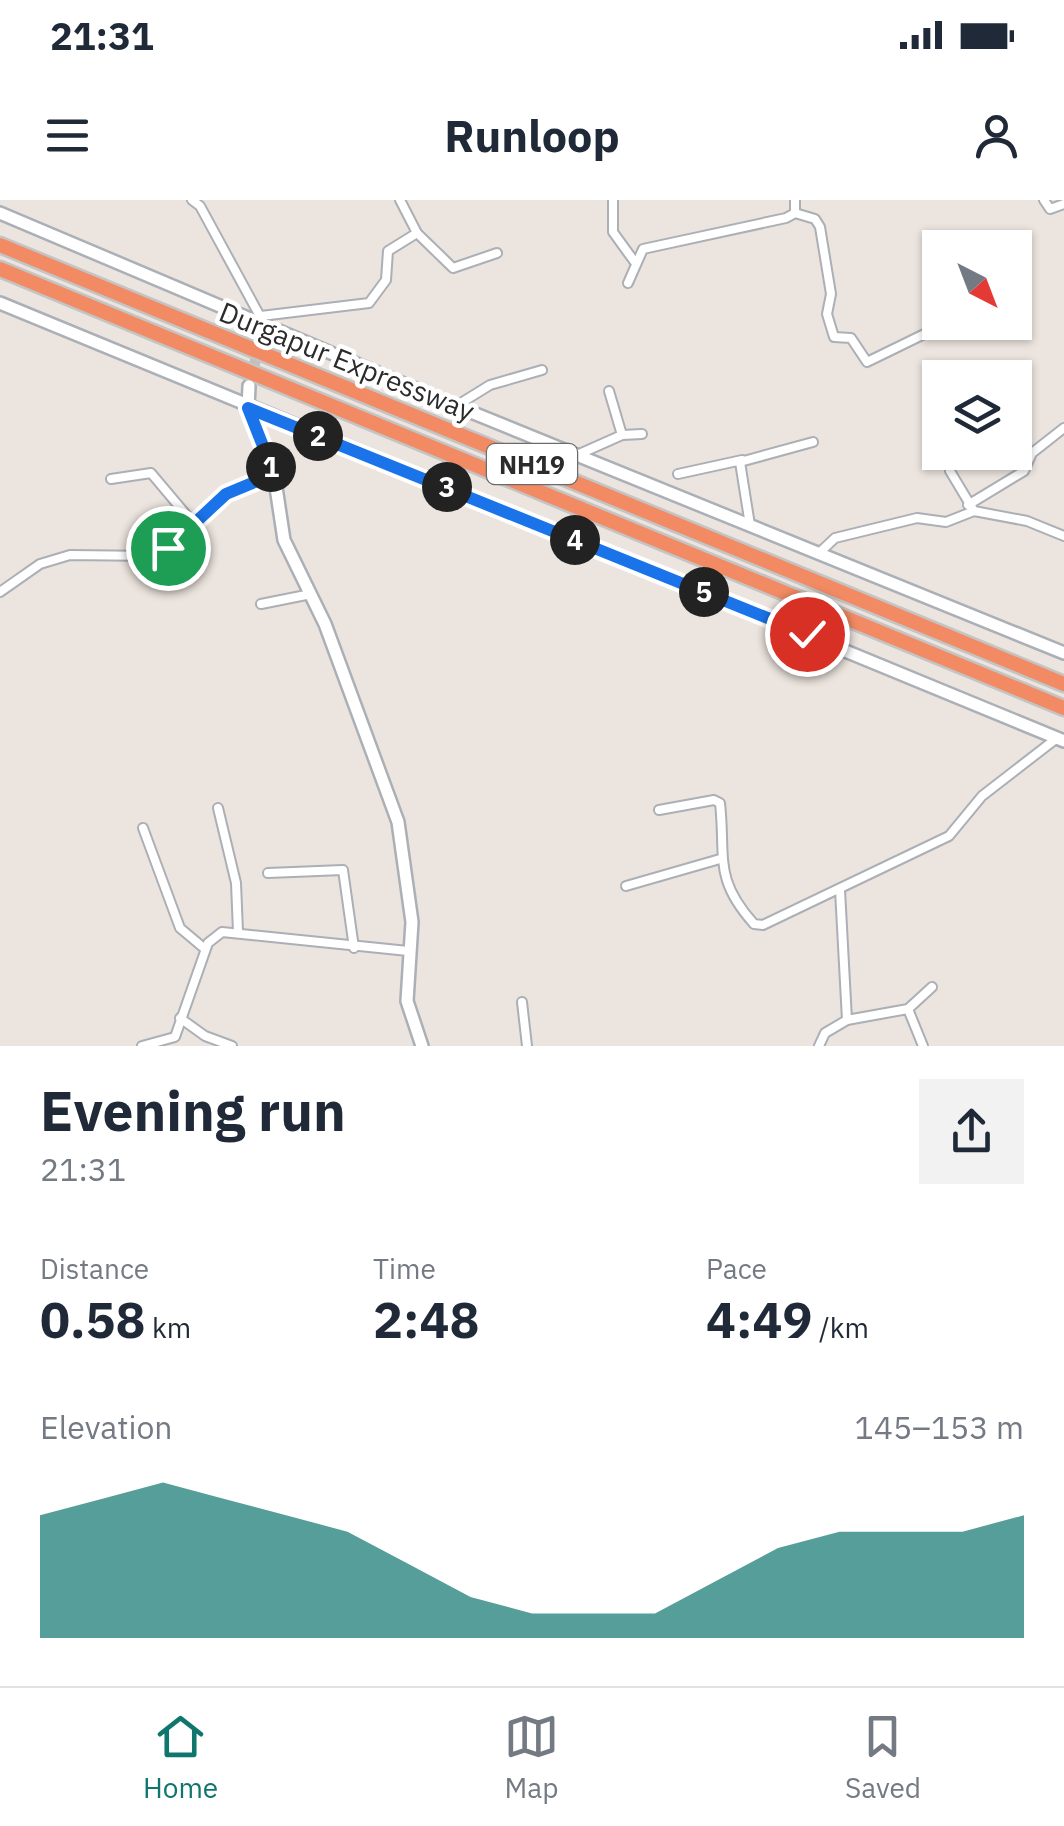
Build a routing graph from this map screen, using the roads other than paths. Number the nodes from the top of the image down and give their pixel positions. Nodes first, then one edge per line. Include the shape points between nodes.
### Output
1 (210, 200) edge
2 (400, 200) edge
3 (612, 200) edge
4 (794, 200) edge
5 (1044, 200) edge
6 (196, 203) edge
7 (1064, 204) edge
8 (0, 214) edge
9 (795, 214) junction
10 (418, 233) junction
11 (0, 244) edge
12 (497, 253) dead end
13 (634, 262) junction
14 (0, 269) edge
15 (628, 282) dead end
16 (0, 303) edge
17 (263, 321) junction
18 (922, 336) edge
19 (260, 342) tunnel mouth
20 (542, 370) dead end
21 (248, 386) tunnel mouth
22 (608, 391) dead end
23 (456, 406) junction
24 (248, 408) junction
25 (1064, 428) edge
26 (642, 434) dead end
27 (622, 435) junction
28 (813, 442) dead end
29 (578, 455) junction
30 (742, 460) junction
31 (950, 470) dead end
32 (274, 474) junction
33 (678, 474) dead end
34 (110, 478) dead end
35 (971, 508) junction
36 (194, 524) junction
37 (750, 526) junction
38 (1064, 536) edge
39 (818, 554) junction
40 (0, 592) edge
41 (312, 594) junction
42 (261, 604) dead end
43 (1064, 652) edge
44 (1064, 684) edge
45 (1064, 708) edge
46 (1061, 740) edge
47 (218, 808) dead end
48 (659, 810) dead end
49 (143, 828) dead end
50 (720, 860) junction
51 (268, 873) dead end
52 (626, 886) dead end
53 (840, 890) junction
54 (238, 932) junction
55 (354, 948) junction
56 (206, 949) junction
57 (408, 950) junction
58 (932, 987) dead end
59 (522, 1002) dead end
60 (908, 1009) junction
61 (180, 1018) junction
62 (848, 1020) junction
63 (142, 1046) edge
64 (232, 1046) edge
65 (422, 1046) edge
66 (527, 1046) edge
67 (819, 1046) edge
68 (922, 1046) edge

1 - 6 street
2 - 10 street
3 - 13 street via 613,232
4 - 9 street
5 - 7 street via 1050,209
6 - 17 street
8 - 17 street
9 - 13 street via 650,246
9 - 18 street via 815,219 820,228 834,338 851,338 864,360 874,362
10 - 12 street via 452,268
10 - 17 street via 388,251 382,290 369,303
11 - 44 highway, Durgapur Expressway / NH19
13 - 15 street
14 - 45 highway, Durgapur Expressway / NH19
16 - 24 street
17 - 19 street
17 - 23 street
20 - 23 street via 490,385
21 - 24 street
22 - 27 street
23 - 29 street
24 - 32 street
24 - 46 street
25 - 35 street via 1032,453 1024,470
26 - 27 street
27 - 29 street
28 - 30 street
29 - 37 street
30 - 33 street
30 - 37 street
31 - 35 street
32 - 36 street via 226,494
32 - 41 street via 284,540
34 - 36 street via 151,473
35 - 38 street
35 - 39 street via 946,522 918,518 835,538
36 - 40 street via 154,556 70,555 40,564
37 - 39 street
39 - 43 street
41 - 42 street
41 - 57 street via 393,802 412,922
46 - 53 street via 982,796 949,836
47 - 54 street via 236,883
48 - 50 street via 718,801
49 - 56 street via 180,928
50 - 52 street
50 - 53 street via 730,894 758,926
51 - 55 street via 343,870
53 - 62 street
54 - 55 street
54 - 56 street via 216,934
55 - 57 street
56 - 61 street
57 - 65 street via 407,1001
58 - 60 street
59 - 66 street
60 - 62 street
60 - 68 street
61 - 63 street via 173,1039
61 - 64 street
62 - 67 street via 825,1033

